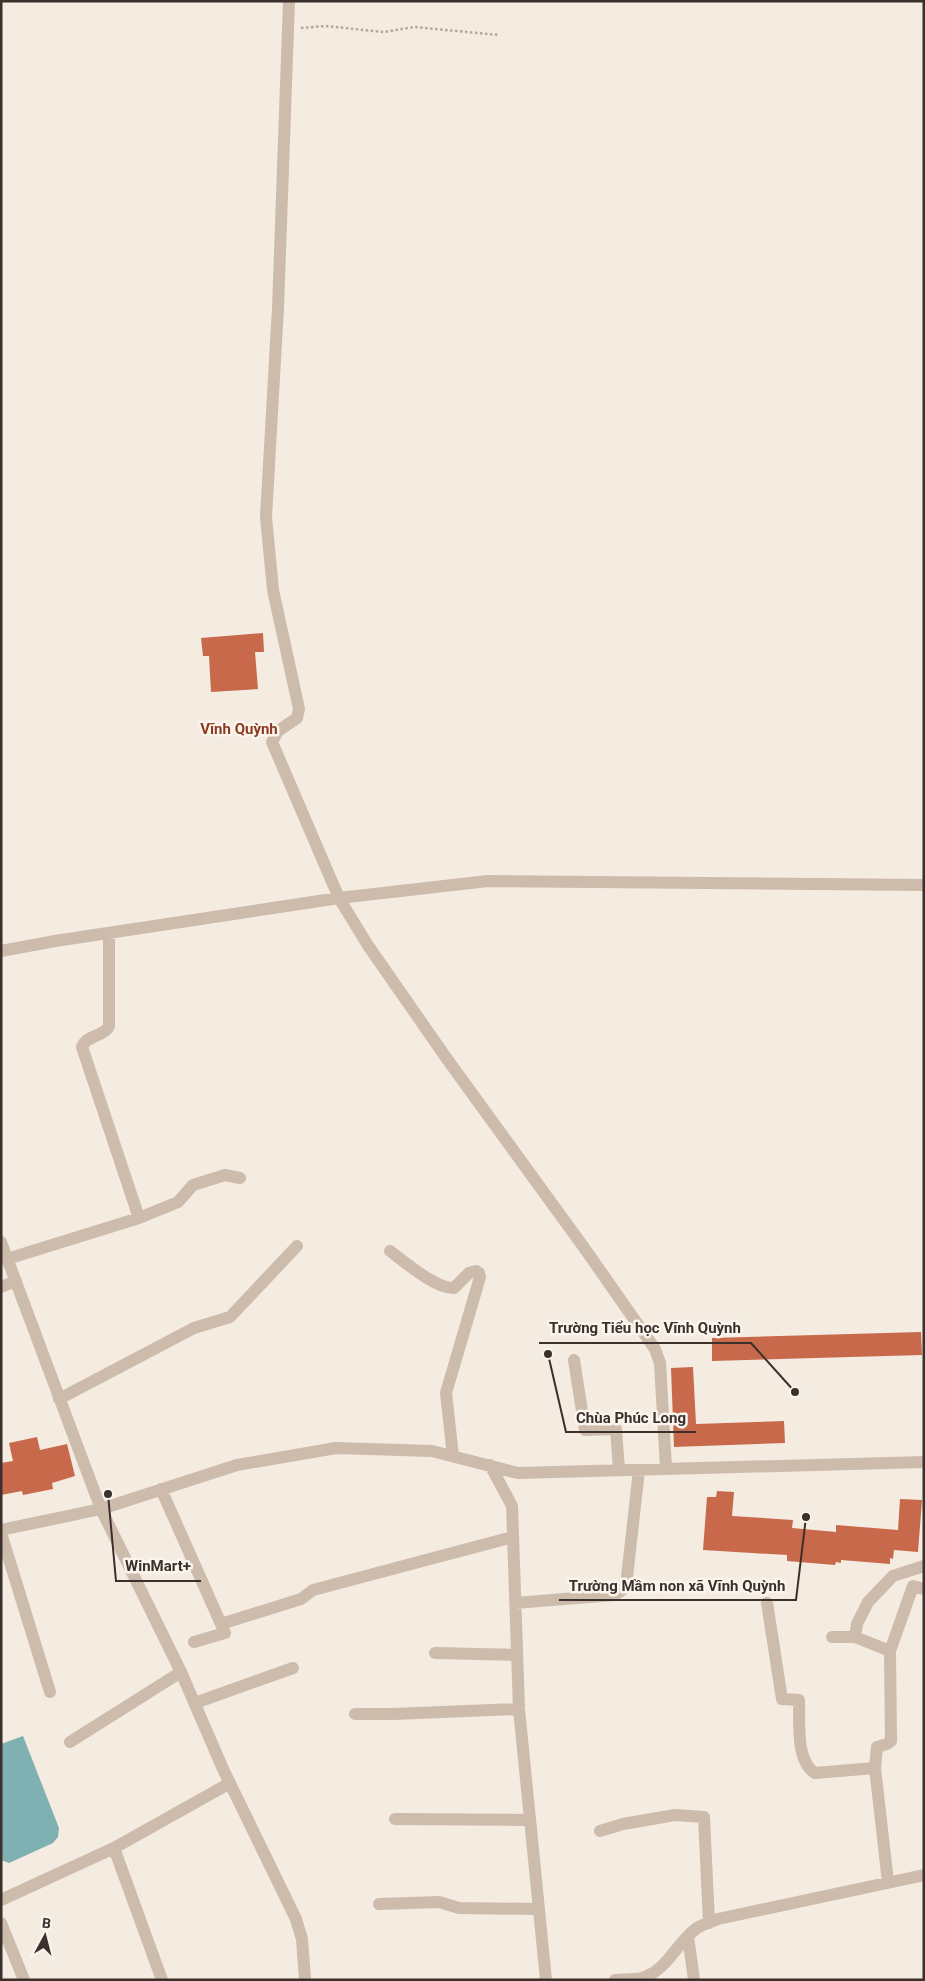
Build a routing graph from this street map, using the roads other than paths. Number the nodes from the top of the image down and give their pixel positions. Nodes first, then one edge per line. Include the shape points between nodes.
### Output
1 (289, 1) edge
2 (924, 885) edge
3 (339, 898) junction
4 (109, 933) junction
5 (1, 951) edge
6 (240, 1178) dead end
7 (140, 1218) junction
8 (1, 1242) edge
9 (297, 1246) dead end
10 (390, 1251) dead end
11 (8, 1259) junction
12 (16, 1281) junction
13 (1, 1287) edge
14 (574, 1360) dead end
15 (59, 1399) junction
16 (453, 1456) junction
17 (924, 1462) edge
18 (490, 1465) junction
19 (666, 1468) junction
20 (619, 1470) junction
21 (639, 1470) junction
22 (161, 1490) junction
23 (101, 1509) junction
24 (1, 1532) edge
25 (514, 1537) junction
26 (924, 1566) edge
27 (924, 1588) edge
28 (515, 1603) junction
29 (768, 1603) dead end
30 (221, 1624) junction
31 (832, 1637) dead end
32 (855, 1637) junction
33 (194, 1642) dead end
34 (890, 1651) junction
35 (435, 1653) dead end
36 (517, 1655) junction
37 (292, 1668) dead end
38 (181, 1672) junction
39 (50, 1692) dead end
40 (195, 1703) junction
41 (519, 1709) junction
42 (355, 1714) dead end
43 (70, 1742) dead end
44 (875, 1768) junction
45 (230, 1783) junction
46 (395, 1819) dead end
47 (530, 1820) junction
48 (600, 1831) dead end
49 (114, 1848) junction
50 (923, 1877) edge
51 (888, 1882) junction
52 (1, 1900) edge
53 (379, 1904) dead end
54 (539, 1909) junction
55 (1, 1923) edge
56 (710, 1923) junction
57 (688, 1936) junction
58 (641, 1979) edge
59 (24, 1980) edge
60 (162, 1980) edge
61 (305, 1980) edge
62 (546, 1980) edge
63 (615, 1980) edge
64 (694, 1980) edge

1 - 3 street via 278,308 266,517 273,590 299,709 297,718 278,731 272,742
2 - 3 street via 488,881
3 - 4 street
3 - 19 street via 447,1059 655,1349 660,1363
4 - 5 street
4 - 7 street via 109,1026 82,1047
6 - 7 street via 225,1175 193,1185 178,1202
7 - 11 street
8 - 11 street
9 - 15 street via 230,1317 194,1328
10 - 16 street via 447,1288 454,1288 469,1273 479,1273 446,1393
11 - 12 street
12 - 13 street
12 - 15 street
14 - 20 street via 585,1430 616,1429
15 - 23 street
16 - 18 street
16 - 22 street via 432,1451 336,1448 237,1465
17 - 19 street
18 - 20 street via 518,1473
18 - 25 street via 512,1506
19 - 21 street
20 - 21 street
21 - 28 street via 626,1586 614,1595
22 - 23 street
22 - 30 street
23 - 24 street
23 - 38 street
24 - 39 street
25 - 28 street
25 - 30 street via 313,1590 301,1599
26 - 32 street via 893,1576 868,1602
27 - 34 street via 913,1586
28 - 36 street
29 - 44 street via 782,1699 799,1700 800,1746 809,1769 815,1773
30 - 33 street via 225,1633
31 - 32 street
32 - 34 street
34 - 44 street via 891,1741 877,1747
35 - 36 street
36 - 41 street
37 - 40 street
38 - 40 street
38 - 43 street
40 - 45 street
41 - 42 street
41 - 47 street
44 - 51 street
45 - 49 street
45 - 61 street via 296,1919 302,1939
46 - 47 street
47 - 54 street
48 - 56 street via 675,1815 704,1817
49 - 52 street
49 - 60 street
50 - 51 street
51 - 56 street
53 - 54 street via 439,1902 459,1908
54 - 62 street
55 - 59 street
56 - 57 street via 698,1927
57 - 58 street via 656,1972
57 - 64 street
58 - 63 street

